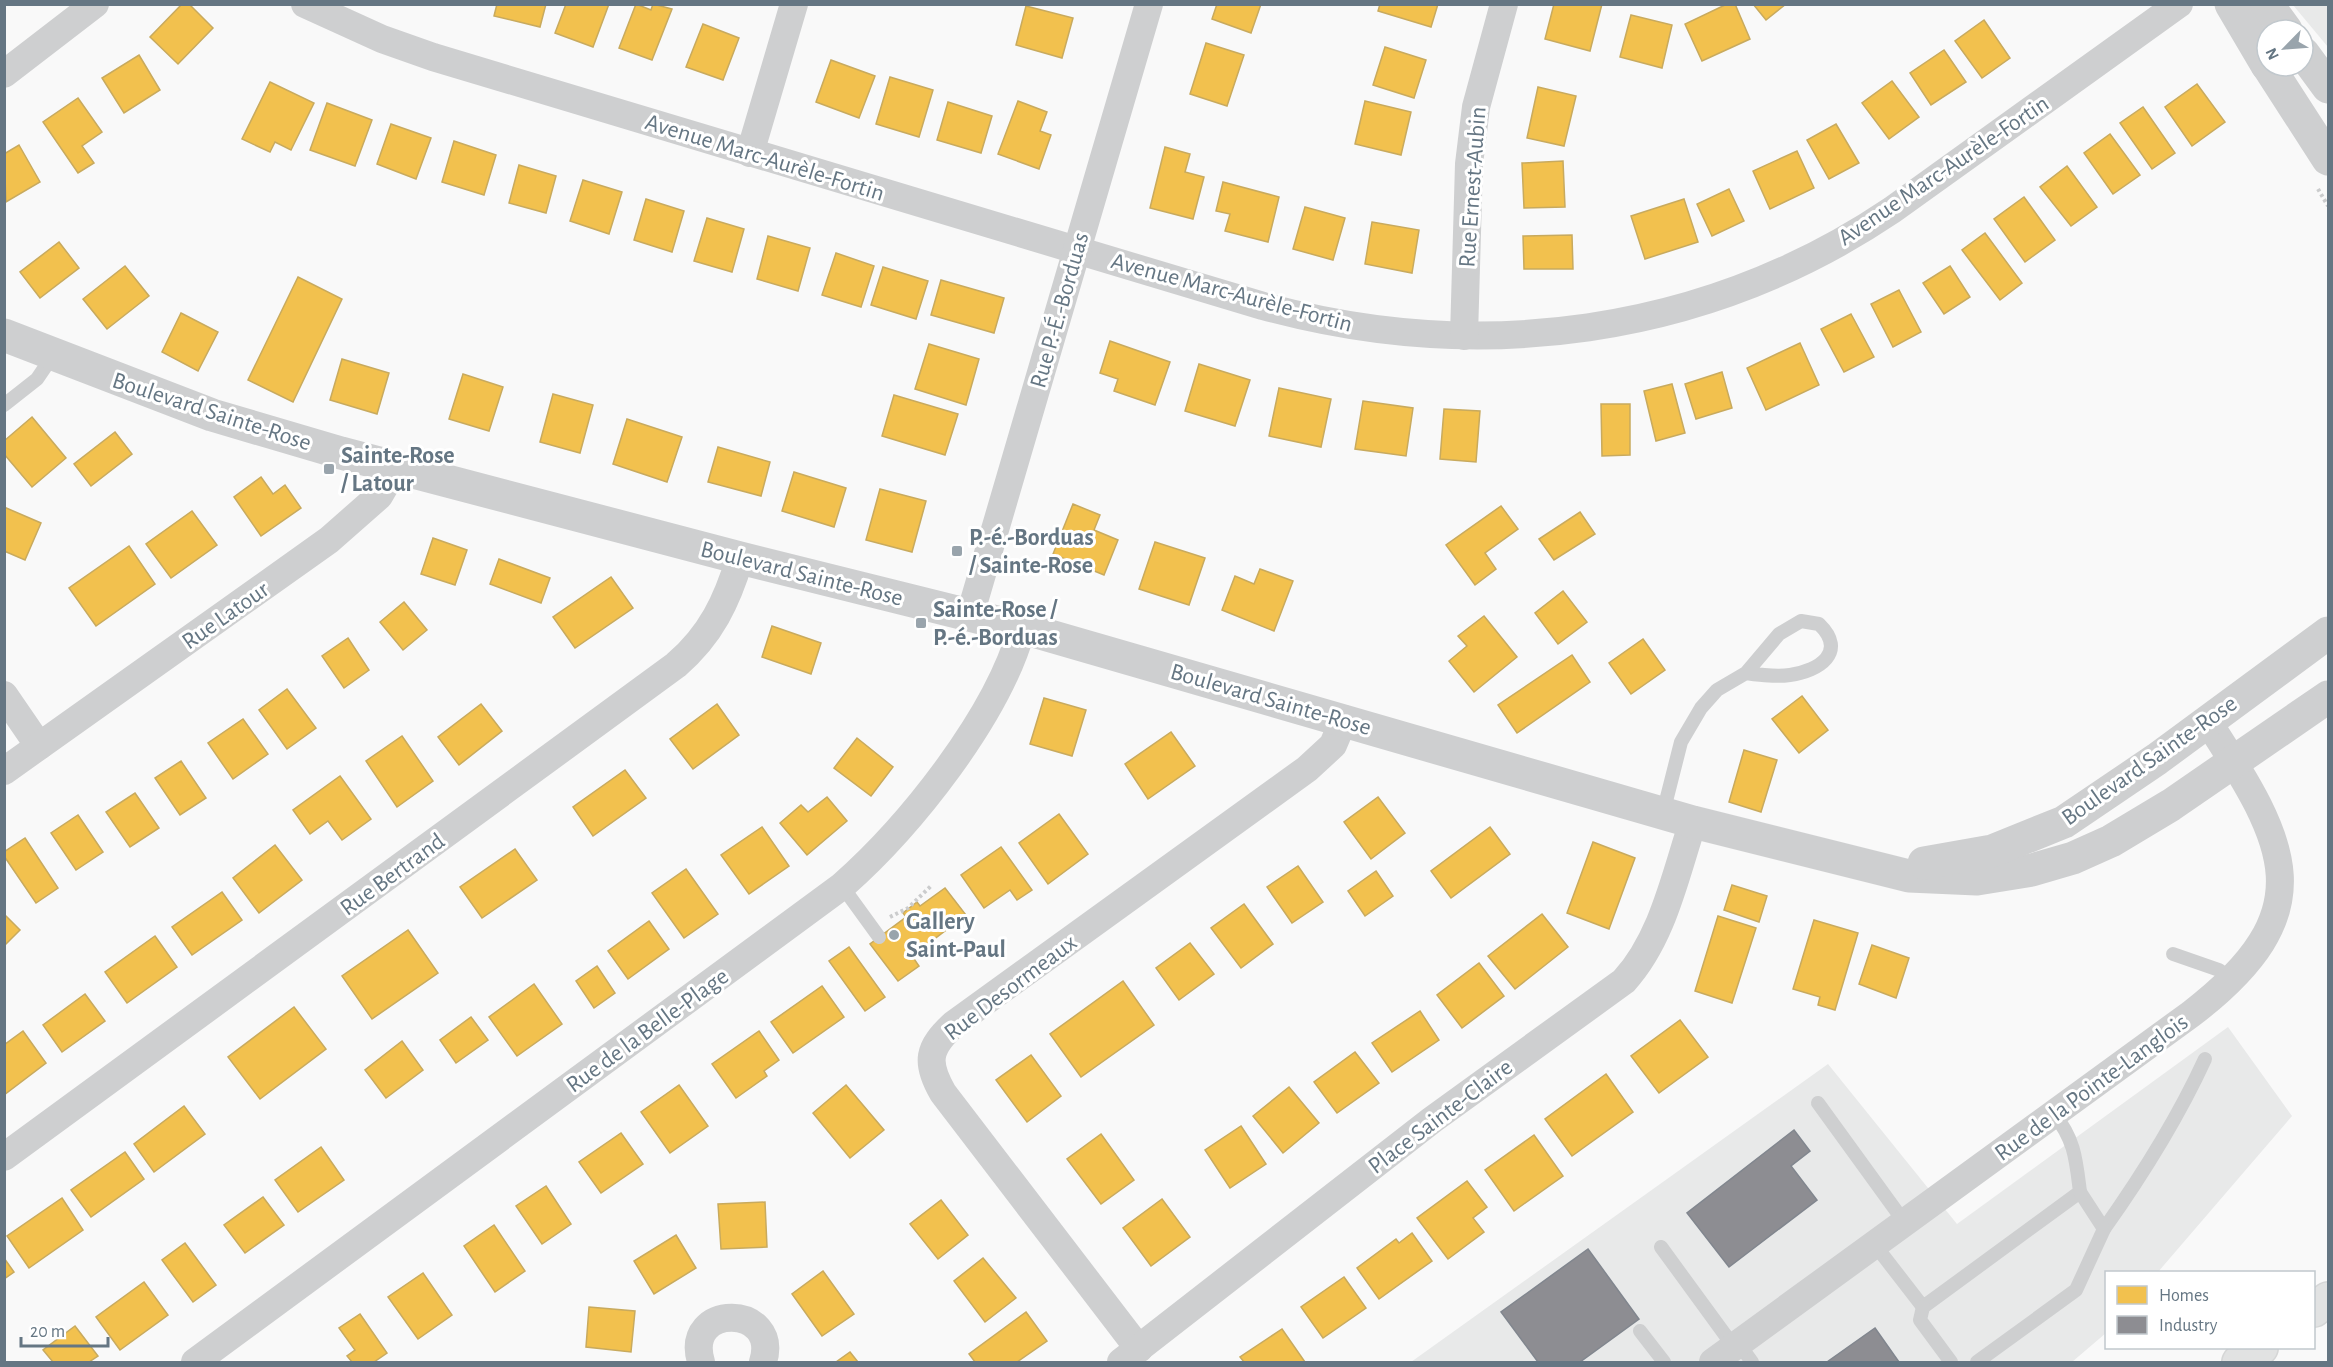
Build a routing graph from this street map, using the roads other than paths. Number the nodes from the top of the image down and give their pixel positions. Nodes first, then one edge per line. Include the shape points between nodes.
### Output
1 (95, 4) edge
2 (304, 4) edge
3 (794, 4) edge
4 (1149, 4) edge
5 (1504, 4) edge
6 (2179, 4) edge
7 (2231, 4) edge
8 (2266, 4) edge
9 (2277, 18) edge
10 (2255, 45) edge
11 (2315, 69) edge
12 (4, 74) edge
13 (2275, 78) edge
14 (2328, 87) edge
15 (750, 153) junction
16 (2328, 159) edge
17 (1076, 250) junction
18 (4, 335) edge
19 (1464, 336) junction
20 (54, 354) junction
21 (4, 405) edge
22 (396, 467) junction
23 (740, 558) junction
24 (970, 615) junction
25 (1022, 628) junction
26 (2328, 633) edge
27 (1746, 673) junction
28 (4, 695) edge
29 (2328, 697) edge
30 (1344, 719) junction
31 (2208, 722) junction
32 (39, 746) junction
33 (2234, 762) junction
34 (4, 771) edge
35 (1678, 817) junction
36 (1847, 861) junction
37 (842, 886) junction
38 (879, 937) dead end
39 (2173, 954) dead end
40 (2232, 980) junction
41 (2205, 1059) dead end
42 (1818, 1103) dead end
43 (2054, 1114) junction
44 (4, 1157) edge
45 (2080, 1192) junction
46 (1905, 1223) junction
47 (2104, 1229) junction
48 (1875, 1245) junction
49 (1661, 1246) dead end
50 (2328, 1299) edge
51 (1923, 1307) junction
52 (2315, 1309) edge
53 (1640, 1331) dead end
54 (2258, 1349) edge
55 (1735, 1354) edge
56 (1130, 1356) edge
57 (195, 1362) edge
58 (701, 1362) edge
59 (763, 1362) edge
60 (1664, 1362) edge
61 (1951, 1362) edge
62 (1977, 1362) edge
63 (2239, 1362) edge

1 - 12 street
2 - 15 street, Avenue Marc-Aurèle-Fortin via 433,57
3 - 15 street
4 - 17 street, Rue P.-É.-Borduas
5 - 19 street, Rue Ernest-Aubin via 1476,107 1469,165
6 - 19 street, Avenue Marc-Aurèle-Fortin via 1892,210 1788,268 1713,298 1635,319 1551,333
7 - 10 street
8 - 9 street
11 - 14 street
13 - 16 street
15 - 17 street, Avenue Marc-Aurèle-Fortin
17 - 19 street, Avenue Marc-Aurèle-Fortin via 1325,321 1380,330
17 - 24 street, Rue P.-É.-Borduas
18 - 20 street, Boulevard Sainte-Rose
20 - 21 lane via 44,372
20 - 22 street, Boulevard Sainte-Rose via 212,415
22 - 23 street, Boulevard Sainte-Rose
22 - 32 street, Rue Latour via 379,496 329,540
23 - 24 street, Boulevard Sainte-Rose
23 - 44 street, Rue Bertrand via 719,615 705,637 676,665
24 - 25 street, Boulevard Sainte-Rose
25 - 30 street, Boulevard Sainte-Rose
25 - 37 street, Rue de la Belle-Plage via 1004,678 979,724 886,843
26 - 31 street, Boulevard Sainte-Rose
27 - 27 lane via 1786,675 1810,669 1830,654 1831,639 1819,624 1801,621 1779,634
27 - 35 lane via 1717,690 1689,727 1675,761
28 - 32 street
29 - 33 street, Boulevard Sainte-Rose
30 - 35 street, Boulevard Sainte-Rose
30 - 56 street, Rue Desormeaux via 1333,745 1307,769 954,1024 934,1048 931,1070 944,1093
31 - 33 street, Rue de la Pointe-Langlois
31 - 36 street, Boulevard Sainte-Rose via 2088,807 2017,843 1971,856 1914,864
32 - 34 street, Rue Latour
33 - 36 street, Boulevard Sainte-Rose via 2111,841 2032,870 1977,879 1934,879
33 - 40 street, Rue de la Pointe-Langlois via 2271,832 2280,892 2269,933
35 - 36 street, Boulevard Sainte-Rose
35 - 56 street, Place Sainte-Claire via 1661,920 1644,955 1624,981 1432,1120
37 - 38 lane
37 - 57 street, Rue de la Belle-Plage
39 - 40 lane via 2219,970
40 - 43 street, Rue de la Pointe-Langlois
41 - 47 lane via 2182,1110 2153,1159
42 - 46 lane
43 - 45 lane via 2074,1150
43 - 46 street, Rue de la Pointe-Langlois
45 - 47 lane
45 - 51 lane
46 - 48 street, Rue de la Pointe-Langlois
47 - 62 lane via 2076,1290
48 - 51 lane
48 - 55 street, Rue de la Pointe-Langlois
49 - 55 lane
50 - 52 highway
51 - 61 lane via 1920,1320
53 - 60 lane
54 - 63 highway
58 - 59 street via 700,1342 705,1330 714,1322 733,1317 745,1320 760,1332 765,1344

